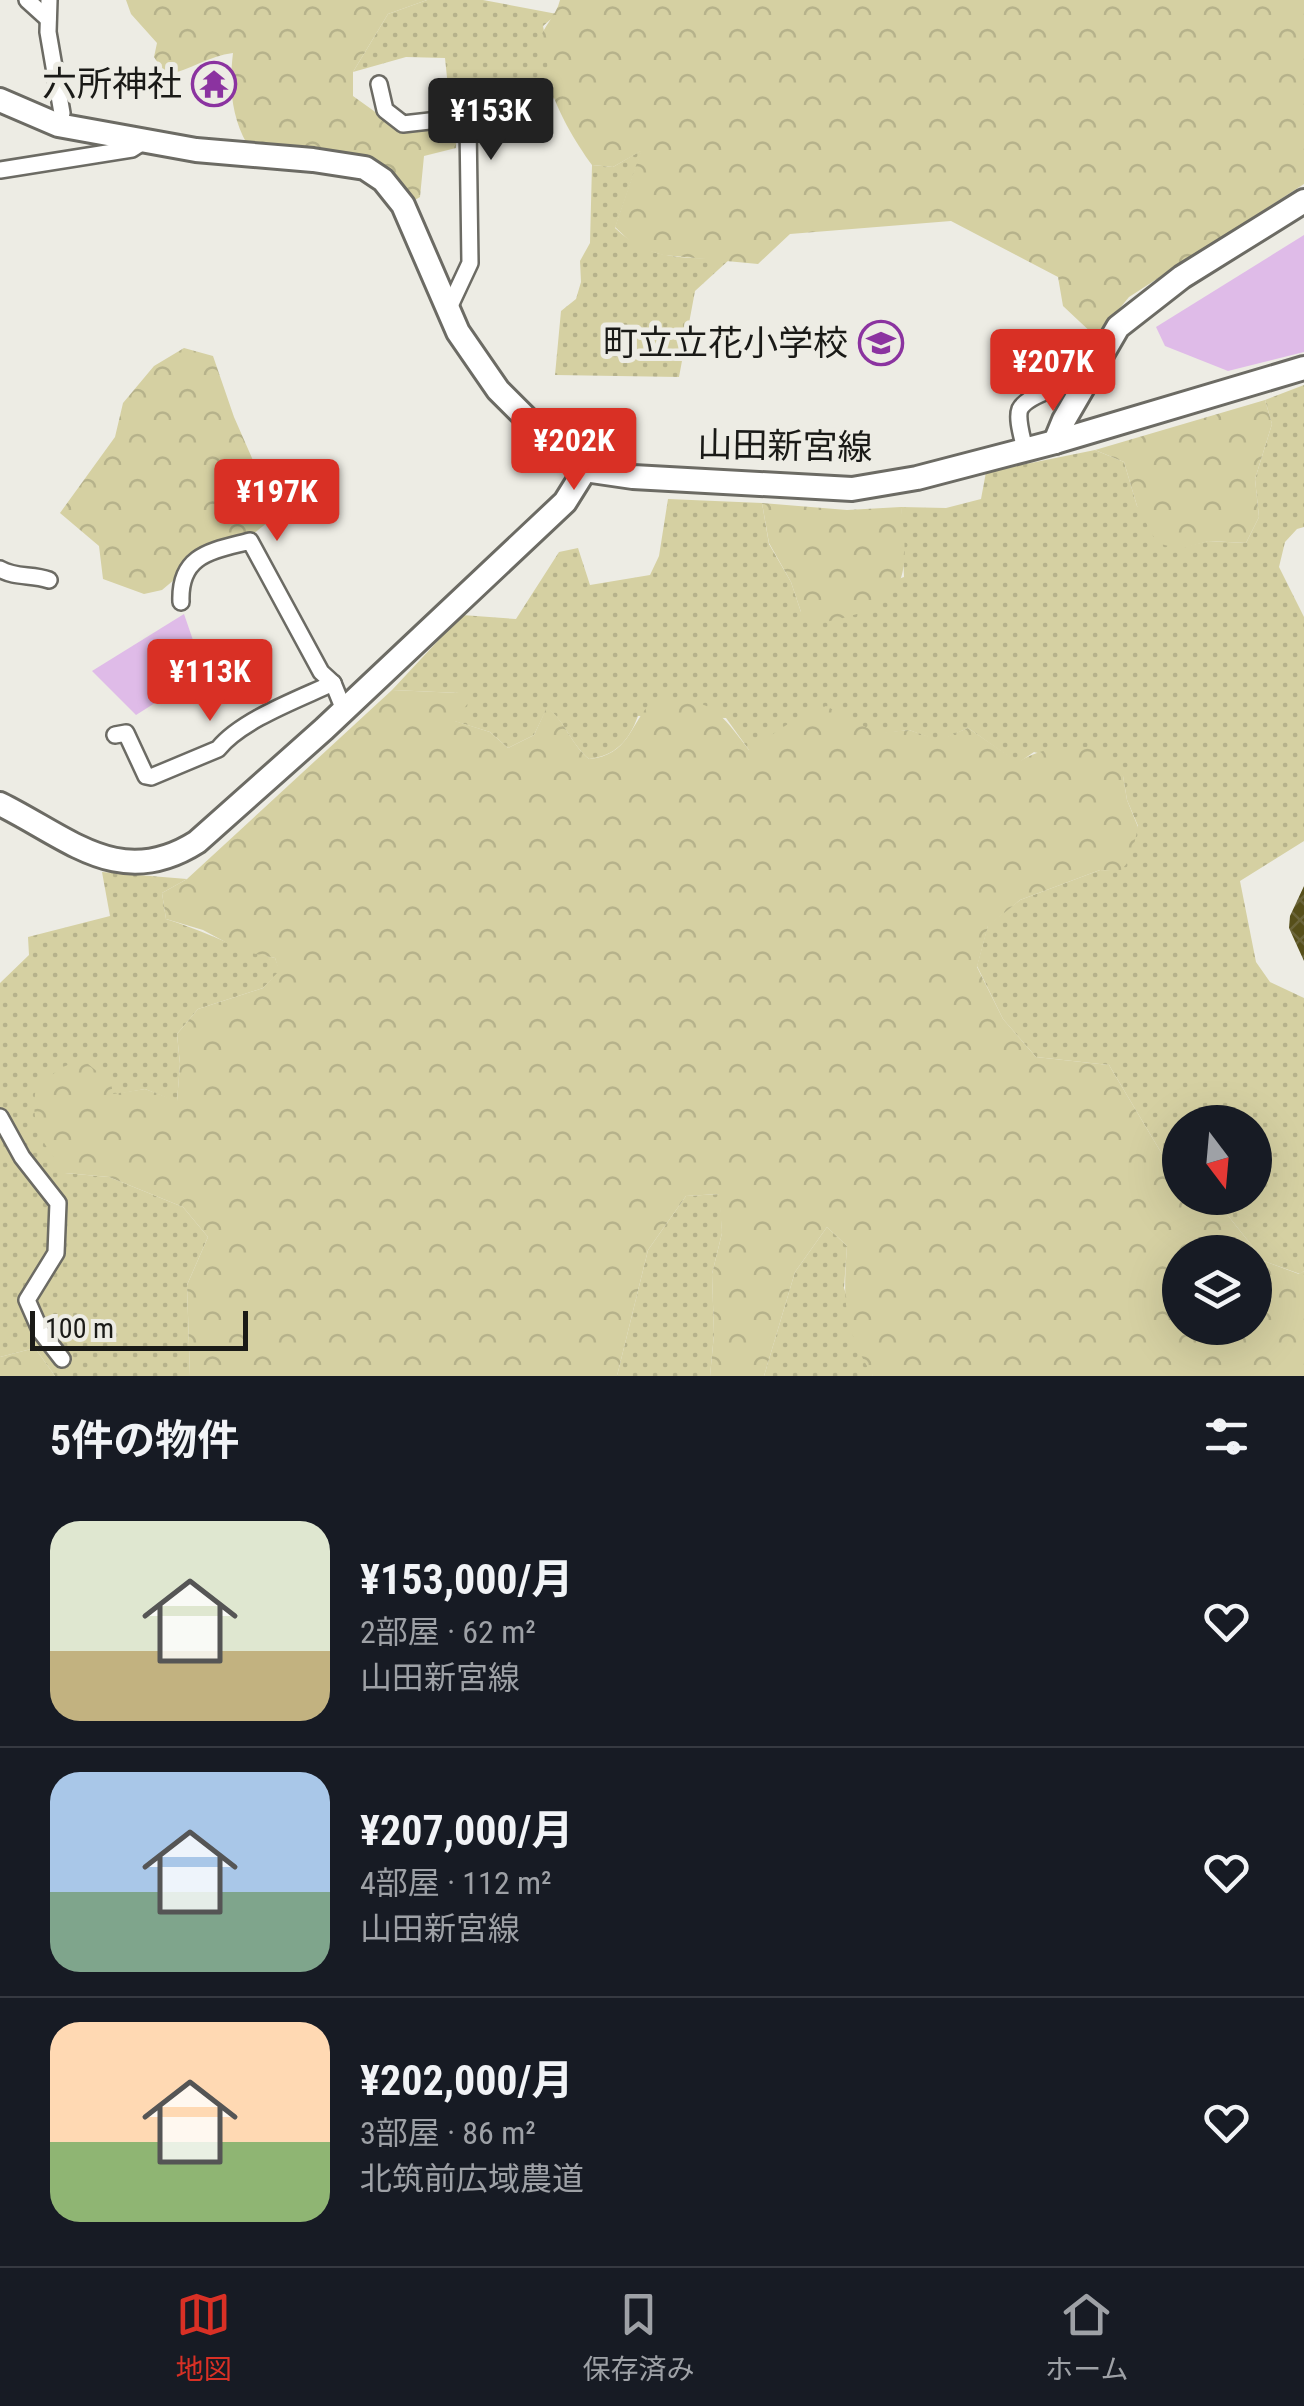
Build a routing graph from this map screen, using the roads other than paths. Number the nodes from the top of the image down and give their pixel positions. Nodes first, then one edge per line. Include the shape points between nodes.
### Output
1 (26, 0) edge
2 (48, 0) edge
3 (48, 19) junction
4 (379, 84) dead end
5 (0, 100) edge
6 (58, 125) junction
7 (146, 140) junction
8 (0, 170) edge
9 (1304, 201) edge
10 (448, 310) junction
11 (1304, 368) edge
12 (1088, 380) junction
13 (1055, 442) junction
14 (1025, 450) junction
15 (586, 470) junction
16 (0, 569) edge
17 (48, 580) dead end
18 (181, 602) dead end
19 (333, 683) junction
20 (344, 710) junction
21 (115, 736) dead end
22 (0, 804) edge
23 (0, 1117) edge
24 (62, 1359) dead end

1 - 3 street
2 - 3 street
3 - 6 street via 62,113
4 - 10 street via 385,110 403,124 464,117 468,124 470,263
5 - 6 main road
6 - 7 main road
7 - 8 street via 132,150
7 - 10 main road via 365,168 403,205
9 - 12 main road via 1144,304 1118,327
10 - 15 main road via 498,390
11 - 13 main road, 山田新宮線
12 - 13 main road
12 - 14 street via 1022,404
13 - 14 main road, 山田新宮線
14 - 15 main road, 山田新宮線 via 852,489
15 - 20 main road via 564,502
16 - 17 street
18 - 19 street via 185,574 200,554 250,541
19 - 20 street
19 - 21 street via 246,727 218,749 151,777 126,733
20 - 22 main road via 196,842 151,862 99,857
23 - 24 street via 58,1203 56,1253 26,1300

